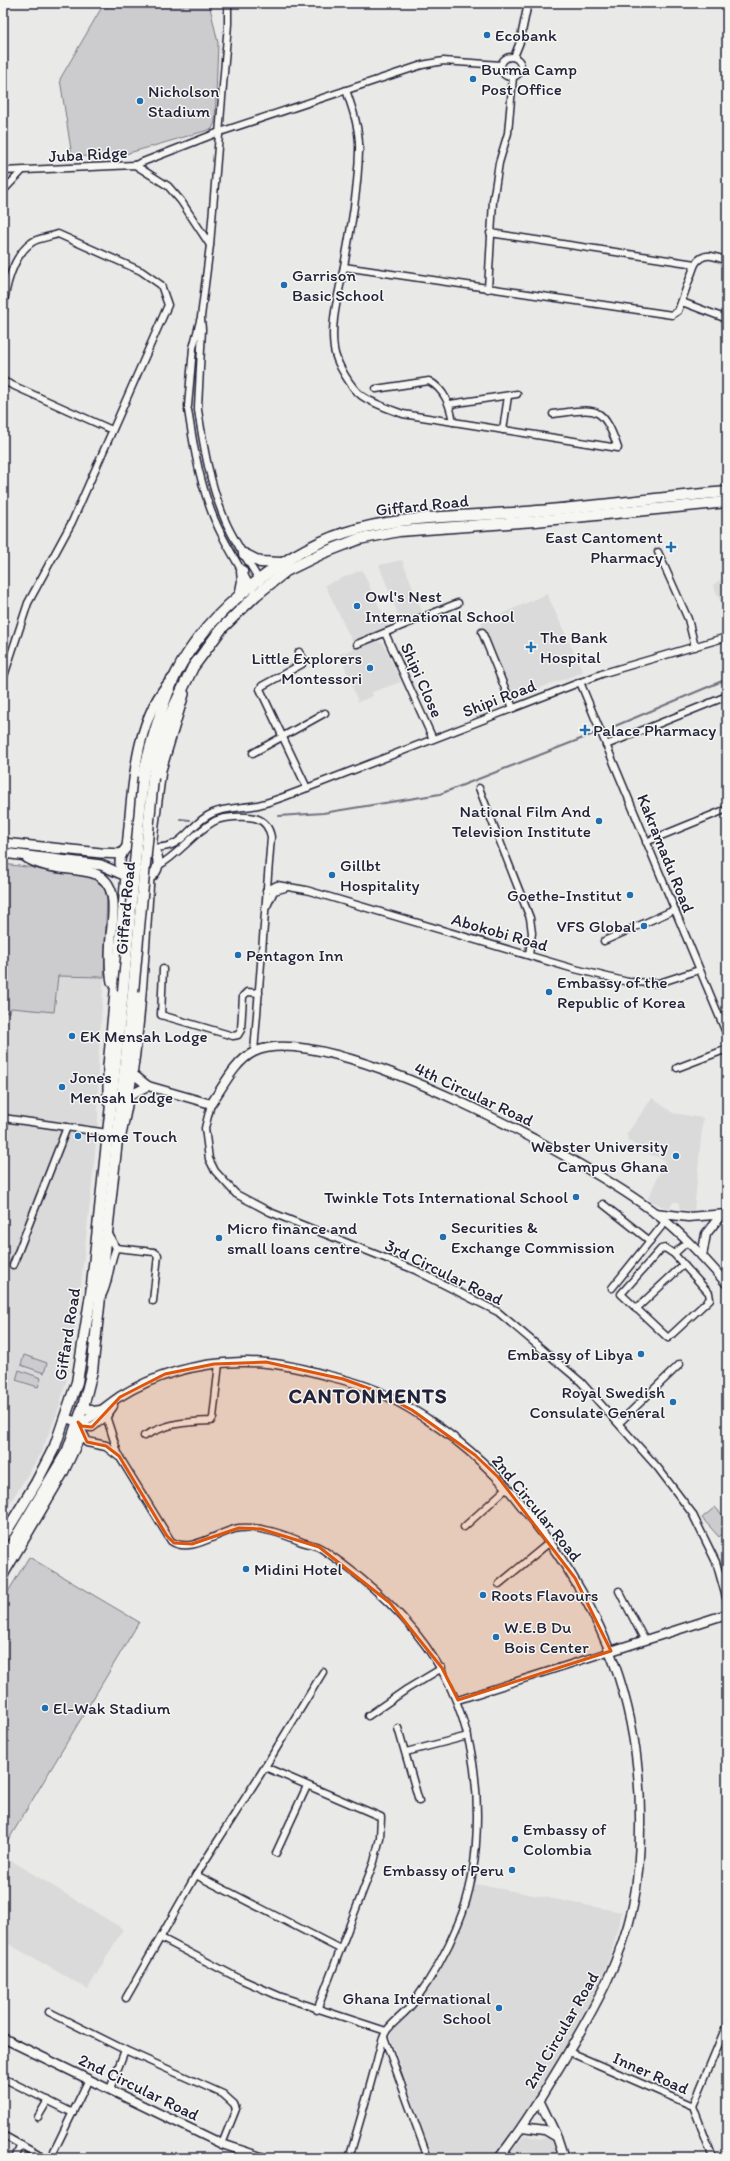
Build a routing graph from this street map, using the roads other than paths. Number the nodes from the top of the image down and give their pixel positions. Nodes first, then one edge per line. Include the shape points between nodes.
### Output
1 (228, 3) edge
2 (528, 3) edge
3 (514, 57) junction
4 (501, 65) junction
5 (513, 77) junction
6 (346, 90) junction
7 (217, 133) junction
8 (135, 165) junction
9 (3, 171) edge
10 (22, 171) junction
11 (3, 191) edge
12 (490, 233) junction
13 (210, 245) junction
14 (727, 261) edge
15 (695, 264) junction
16 (344, 267) junction
17 (488, 289) junction
18 (682, 302) junction
19 (3, 311) edge
20 (201, 317) junction
21 (727, 319) edge
22 (3, 381) edge
23 (376, 389) dead end
24 (517, 394) dead end
25 (508, 396) junction
26 (450, 404) junction
27 (553, 414) dead end
28 (453, 422) junction
29 (112, 430) junction
30 (503, 430) junction
31 (727, 492) edge
32 (727, 502) edge
33 (658, 552) dead end
34 (244, 554) junction
35 (281, 563) junction
36 (242, 571) junction
37 (257, 587) junction
38 (240, 596) junction
39 (458, 603) dead end
40 (482, 632) dead end
41 (385, 633) junction
42 (727, 636) edge
43 (358, 644) dead end
44 (695, 647) junction
45 (299, 652) dead end
46 (176, 674) junction
47 (188, 675) junction
48 (3, 680) edge
49 (580, 682) junction
50 (727, 696) edge
51 (513, 708) junction
52 (325, 713) dead end
53 (284, 737) junction
54 (433, 739) junction
55 (606, 745) junction
56 (253, 753) dead end
57 (148, 777) junction
58 (308, 788) junction
59 (479, 788) dead end
60 (727, 809) edge
61 (646, 842) junction
62 (3, 843) edge
63 (151, 847) junction
64 (124, 850) junction
65 (3, 853) edge
66 (21, 855) junction
67 (158, 866) junction
68 (126, 876) junction
69 (149, 878) junction
70 (293, 888) junction
71 (266, 891) junction
72 (674, 910) junction
73 (264, 915) junction
74 (604, 941) dead end
75 (529, 955) junction
76 (163, 969) dead end
77 (699, 970) junction
78 (123, 992) junction
79 (259, 993) junction
80 (727, 1035) edge
81 (727, 1049) edge
82 (254, 1052) junction
83 (677, 1068) dead end
84 (133, 1074) junction
85 (148, 1086) junction
86 (130, 1095) junction
87 (211, 1104) junction
88 (3, 1118) edge
89 (66, 1127) junction
90 (108, 1133) junction
91 (116, 1149) junction
92 (602, 1204) dead end
93 (655, 1213) junction
94 (724, 1214) edge
95 (665, 1222) junction
96 (108, 1232) junction
97 (650, 1241) junction
98 (687, 1242) junction
99 (116, 1248) junction
100 (674, 1254) junction
101 (702, 1256) junction
102 (684, 1264) junction
103 (13, 1265) dead end
104 (727, 1284) edge
105 (612, 1288) dead end
106 (101, 1299) junction
107 (153, 1301) dead end
108 (636, 1309) junction
109 (219, 1363) junction
110 (680, 1364) dead end
111 (83, 1407) junction
112 (103, 1413) junction
113 (65, 1418) junction
114 (78, 1422) junction
115 (619, 1423) junction
116 (144, 1436) dead end
117 (119, 1456) junction
118 (507, 1488) junction
119 (464, 1528) dead end
120 (3, 1537) edge
121 (550, 1542) junction
122 (3, 1559) edge
123 (3, 1576) edge
124 (499, 1584) dead end
125 (619, 1591) dead end
126 (727, 1601) edge
127 (727, 1614) edge
128 (644, 1639) junction
129 (611, 1651) junction
130 (442, 1668) junction
131 (323, 1672) dead end
132 (458, 1700) junction
133 (368, 1716) dead end
134 (398, 1728) dead end
135 (468, 1736) junction
136 (406, 1752) junction
137 (266, 1767) junction
138 (307, 1786) junction
139 (418, 1801) dead end
140 (276, 1854) dead end
141 (196, 1875) junction
142 (161, 1938) junction
143 (340, 1949) junction
144 (126, 1998) dead end
145 (317, 2010) junction
146 (49, 2012) dead end
147 (727, 2024) edge
148 (385, 2034) junction
149 (3, 2038) edge
150 (125, 2050) junction
151 (569, 2052) junction
152 (3, 2078) edge
153 (89, 2079) junction
154 (110, 2089) junction
155 (48, 2100) junction
156 (539, 2100) junction
157 (693, 2106) junction
158 (73, 2113) junction
159 (38, 2117) dead end
160 (522, 2127) junction
161 (3, 2135) edge
162 (557, 2136) junction
163 (222, 2144) junction
164 (21, 2145) junction
165 (54, 2151) dead end
166 (15, 2158) edge
167 (44, 2158) edge
168 (264, 2158) edge
169 (349, 2158) edge
170 (428, 2158) edge
171 (499, 2158) edge
172 (564, 2158) edge
173 (713, 2158) edge

1 - 7 street
2 - 3 street via 520,42
3 - 4 street via 506,58
3 - 5 street via 520,61 521,67 519,73
4 - 5 street via 504,74
4 - 6 street via 443,60
5 - 12 street via 508,133 499,163
6 - 7 street
6 - 16 street via 359,130 360,150
7 - 8 street
7 - 13 street
8 - 10 street, Juba Ridge
8 - 13 street, Juba Ridge via 157,178 172,191
9 - 10 street, Juba Ridge
10 - 11 street
12 - 15 street
12 - 17 street
13 - 20 street
14 - 15 street via 706,254
15 - 18 street
16 - 17 street
16 - 28 street via 333,333 334,351 347,379 360,395 376,404 403,414
17 - 18 street via 672,315 678,311
18 - 21 street
19 - 29 street via 6,286 18,259 31,243 58,234 141,271 161,285 168,306
20 - 34 street via 198,409 206,464 226,522
20 - 36 street via 193,348 188,408 194,450 209,506
22 - 29 street
23 - 26 street via 430,381
24 - 25 street
25 - 26 street
25 - 30 street
26 - 28 street
27 - 30 street via 597,411 604,416 618,448
28 - 30 street
29 - 48 street via 72,522 28,603
31 - 35 main road, Giffard Road via 396,522 356,529 319,543
32 - 37 main road, Giffard Road via 527,522 399,531 359,539 324,553
33 - 44 street via 688,620
34 - 35 main road via 260,562
34 - 37 street
35 - 37 main road, Giffard Road
36 - 37 street
36 - 38 main road via 244,581
37 - 38 main road, Giffard Road
37 - 47 main road, Giffard Road via 222,628
38 - 46 main road, Giffard Road via 192,648
39 - 41 street, Shipi Close
40 - 51 street
41 - 43 street, Shipi Close
41 - 54 street, Shipi Close
42 - 44 street, Shipi Road
44 - 49 street, Shipi Road via 644,660
45 - 53 street via 303,658 302,664 260,689
46 - 57 main road, Giffard Road via 160,714
46 - 64 main road, Giffard Road via 158,698 137,756
47 - 57 main road, Giffard Road via 167,723
47 - 63 main road, Giffard Road via 161,770
49 - 51 street, Shipi Road
49 - 55 street, Kakramadu Road
50 - 55 street
51 - 54 street, Shipi Road
52 - 53 street
53 - 56 street
53 - 58 street
54 - 58 street, Shipi Road
55 - 61 street, Kakramadu Road
57 - 78 main road, Giffard Road, bridge
58 - 63 street, Shipi Road via 267,803 213,813 176,844 163,848
59 - 75 street via 530,918 532,933
60 - 61 street
61 - 72 street, Kakramadu Road
62 - 64 main road via 101,854
63 - 64 main road via 139,843
63 - 67 main road via 157,856
64 - 68 main road via 120,865
65 - 66 main road
66 - 68 main road via 101,865
66 - 78 main road via 41,864 93,873 108,884 114,902 110,968
67 - 69 main road
67 - 71 street, Abokobi Road via 216,820 253,816 267,825 271,837
68 - 69 main road via 137,881
68 - 78 main road, Giffard Road
69 - 84 main road, Giffard Road
70 - 71 street, Abokobi Road via 277,885
70 - 73 street, Abokobi Road via 274,891
70 - 75 street, Abokobi Road
71 - 73 street, Abokobi Road
72 - 74 street
72 - 77 street, Kakramadu Road
73 - 79 street, Abokobi Road
75 - 77 street, Abokobi Road via 571,968 644,984 659,984
76 - 79 street via 163,1016 233,1036 238,1035 241,1030 242,996 247,992
77 - 80 street, Kakramadu Road
78 - 90 main road, Giffard Road
78 - 91 main road, Giffard Road
79 - 82 street, Abokobi Road
81 - 83 street
82 - 87 street, 4th Circular Road via 235,1069
82 - 93 street, 4th Circular Road via 294,1046 319,1050 399,1076 542,1142 586,1167
84 - 85 street
84 - 86 main road, Giffard Road
85 - 86 street
85 - 87 street
86 - 91 main road, Giffard Road
87 - 115 street, 3rd Circular Road via 205,1128 209,1158 215,1171 236,1194 270,1212 415,1270 498,1312 581,1382
88 - 89 street
89 - 90 street
89 - 103 street
90 - 113 main road, Giffard Road via 81,1362
91 - 96 main road, Giffard Road
92 - 97 street
93 - 94 street via 688,1216
93 - 95 street, 4th Circular Road
94 - 101 street via 706,1234
95 - 97 street
95 - 98 street, 4th Circular Road
96 - 99 street
96 - 106 main road, Giffard Road
97 - 105 street
98 - 100 street
98 - 101 street, 4th Circular Road
99 - 106 street via 110,1264 107,1286
99 - 107 street via 154,1252 158,1255
100 - 102 street
100 - 108 street via 665,1248 661,1249 622,1292 622,1296
101 - 104 street, 4th Circular Road
102 - 108 street
102 - 108 street via 709,1293 710,1299 670,1338
106 - 111 main road, Giffard Road via 92,1371
109 - 112 street, 2nd Circular Road via 164,1374 120,1397
109 - 116 street via 211,1421 165,1425
109 - 118 street, 2nd Circular Road via 266,1362 343,1379 376,1391 412,1410 458,1442
110 - 115 street
111 - 112 main road
111 - 114 main road, Giffard Road
112 - 114 street, 2nd Circular Road
112 - 117 street
113 - 114 street
113 - 120 main road, Giffard Road via 55,1446 36,1483
114 - 117 street via 85,1440 106,1446
114 - 122 main road, Giffard Road via 56,1473
114 - 123 street, Giffard Road via 79,1440 71,1458 50,1500
115 - 126 street, 3rd Circular Road via 692,1513 716,1562
117 - 130 street via 166,1536 174,1543 182,1546 192,1544 239,1528 262,1529 290,1536 319,1548 368,1583 390,1603
118 - 119 street
118 - 121 street, 2nd Circular Road
121 - 124 street
121 - 129 street, 2nd Circular Road via 589,1604
125 - 128 street
127 - 128 street
128 - 129 street
129 - 132 street
129 - 151 street, 2nd Circular Road via 624,1690 635,1739 641,1793 640,1854 633,1907 613,1969
130 - 132 street
130 - 133 street
131 - 137 street
132 - 135 street
134 - 136 street
135 - 136 street
135 - 148 street via 477,1792 477,1827 473,1873 466,1905 444,1953 413,2004
136 - 139 street
137 - 138 street
137 - 141 street
138 - 140 street
138 - 143 street via 382,1818 374,1862
141 - 142 street
141 - 143 street
142 - 144 street
142 - 145 street via 240,1979
143 - 145 street
145 - 148 street
146 - 150 street
147 - 157 street
148 - 169 street
148 - 170 street
149 - 153 street, 2nd Circular Road
150 - 154 street
150 - 163 street via 217,2091 234,2104 235,2114
151 - 156 street, 2nd Circular Road
151 - 157 street, Inner Road
152 - 155 street
153 - 154 street, 2nd Circular Road
153 - 158 street
154 - 163 street, 2nd Circular Road
155 - 158 street
155 - 159 street
156 - 160 street, 2nd Circular Road
156 - 162 street
157 - 173 street, Inner Road
158 - 165 street
160 - 162 street via 544,2130
160 - 171 street, 2nd Circular Road
161 - 164 street
162 - 172 street
163 - 168 street, 2nd Circular Road
164 - 166 street
164 - 167 street

